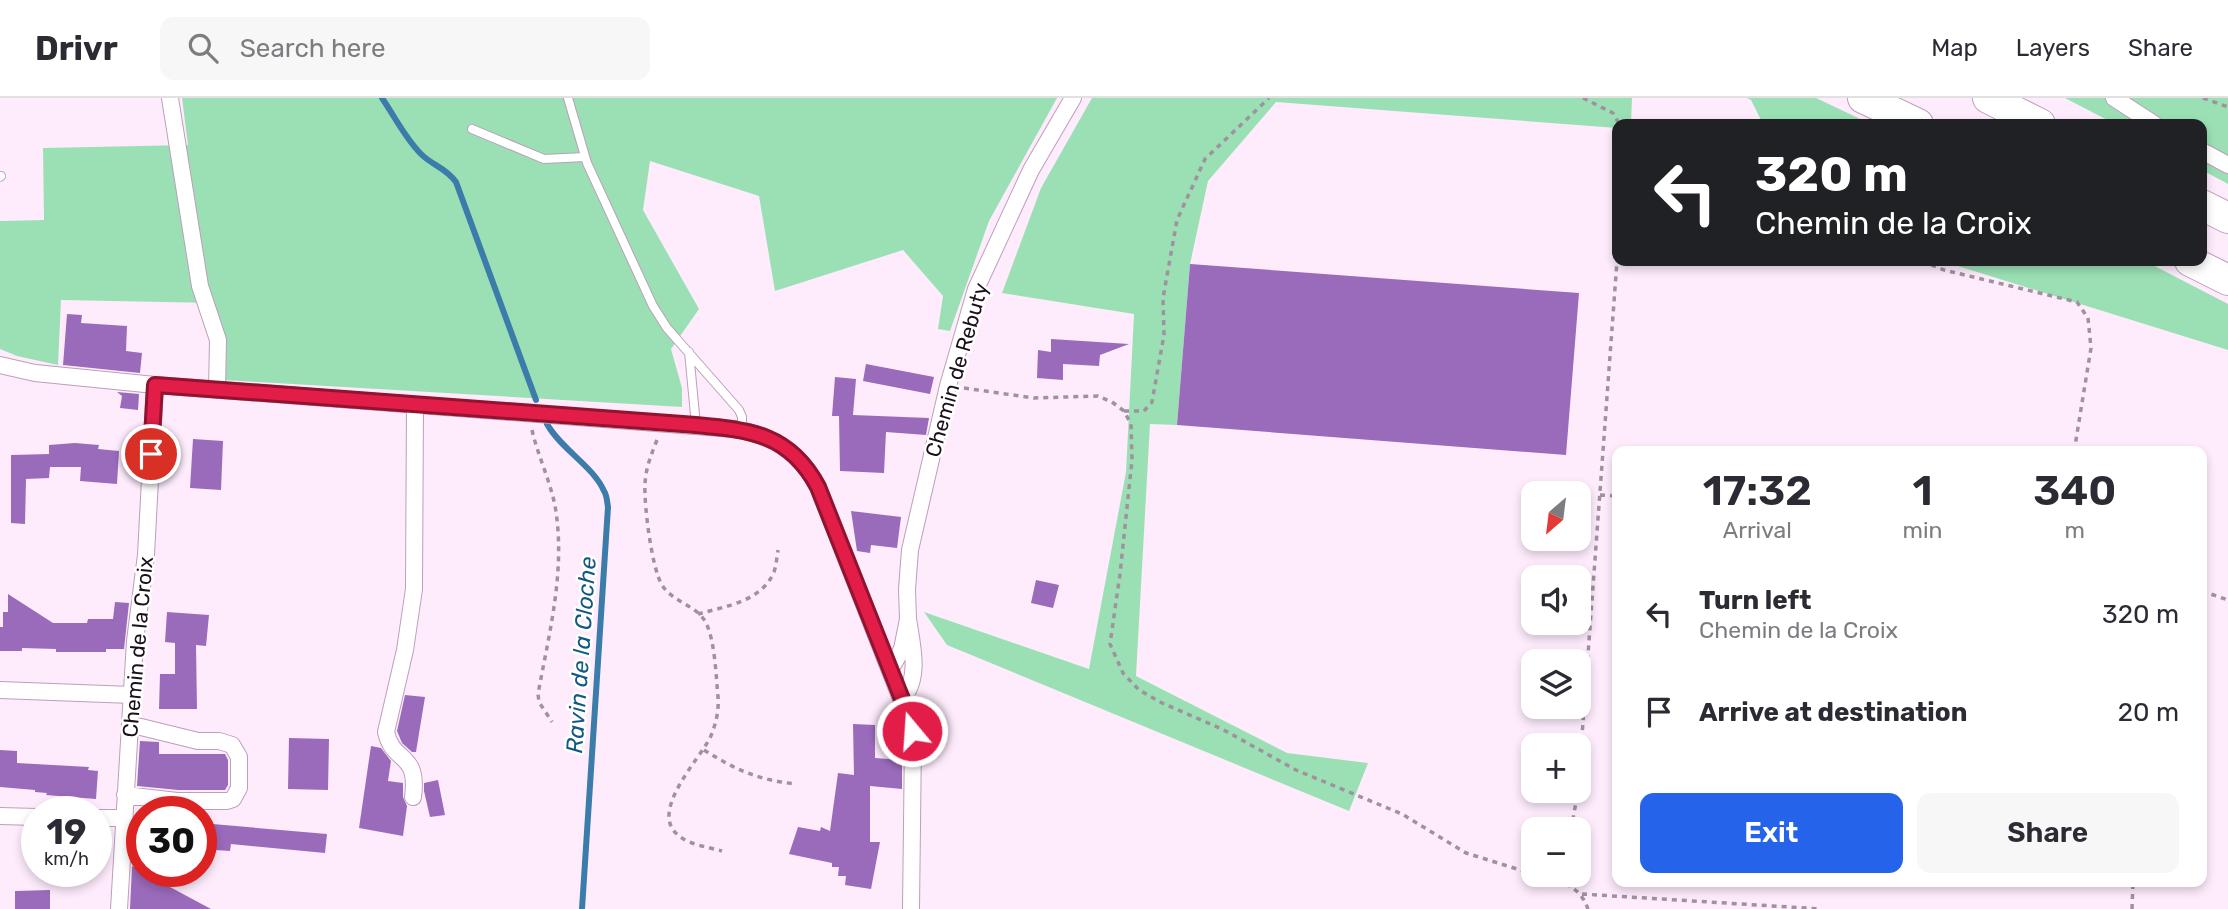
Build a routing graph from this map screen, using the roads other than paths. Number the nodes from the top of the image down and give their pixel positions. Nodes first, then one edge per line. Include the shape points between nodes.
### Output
1 (170, 98) edge
2 (568, 98) edge
3 (1073, 98) edge
4 (1863, 98) edge
5 (1988, 98) edge
6 (2114, 98) edge
7 (1907, 119) edge
8 (2030, 119) edge
9 (2146, 119) edge
10 (472, 129) dead end
11 (2207, 154) edge
12 (585, 157) junction
13 (2228, 165) edge
14 (2207, 208) edge
15 (2228, 218) edge
16 (2200, 266) edge
17 (2228, 281) edge
18 (689, 352) junction
19 (0, 365) edge
20 (155, 385) junction
21 (217, 390) junction
22 (415, 405) junction
23 (696, 425) junction
24 (742, 430) junction
25 (908, 619) junction
26 (890, 670) junction
27 (0, 690) edge
28 (132, 695) junction
29 (902, 699) junction
30 (131, 726) junction
31 (125, 795) junction
32 (414, 797) dead end
33 (0, 816) edge
34 (21, 817) edge
35 (112, 818) edge
36 (123, 818) junction
37 (119, 909) edge
38 (911, 909) edge

1 - 21 street via 200,286 218,340
2 - 12 lane
3 - 25 street, Chemin de Rebuty via 1031,170 976,289 910,550
4 - 7 highway
5 - 8 highway
6 - 9 street
10 - 12 lane via 544,159
11 - 13 street
12 - 18 lane via 653,306
14 - 15 highway
16 - 17 highway
18 - 23 lane
18 - 24 lane via 739,410
19 - 20 street
20 - 21 street
20 - 28 street, Chemin de la Croix via 146,555
21 - 22 street
22 - 23 street
22 - 32 street via 414,589 386,732 388,742 413,769
23 - 24 street
24 - 26 street via 778,442 812,476
25 - 26 street, Chemin de Rebuty via 902,649
25 - 29 street, Chemin de Rebuty via 914,665 910,688
26 - 29 street
27 - 28 street
28 - 30 street, Chemin de la Croix
29 - 38 street via 913,740
30 - 31 street, Chemin de la Croix
30 - 31 street via 232,745 239,757 239,788 227,801
31 - 36 street, Chemin de la Croix
33 - 34 street
35 - 36 street
36 - 37 street, Chemin de la Croix

